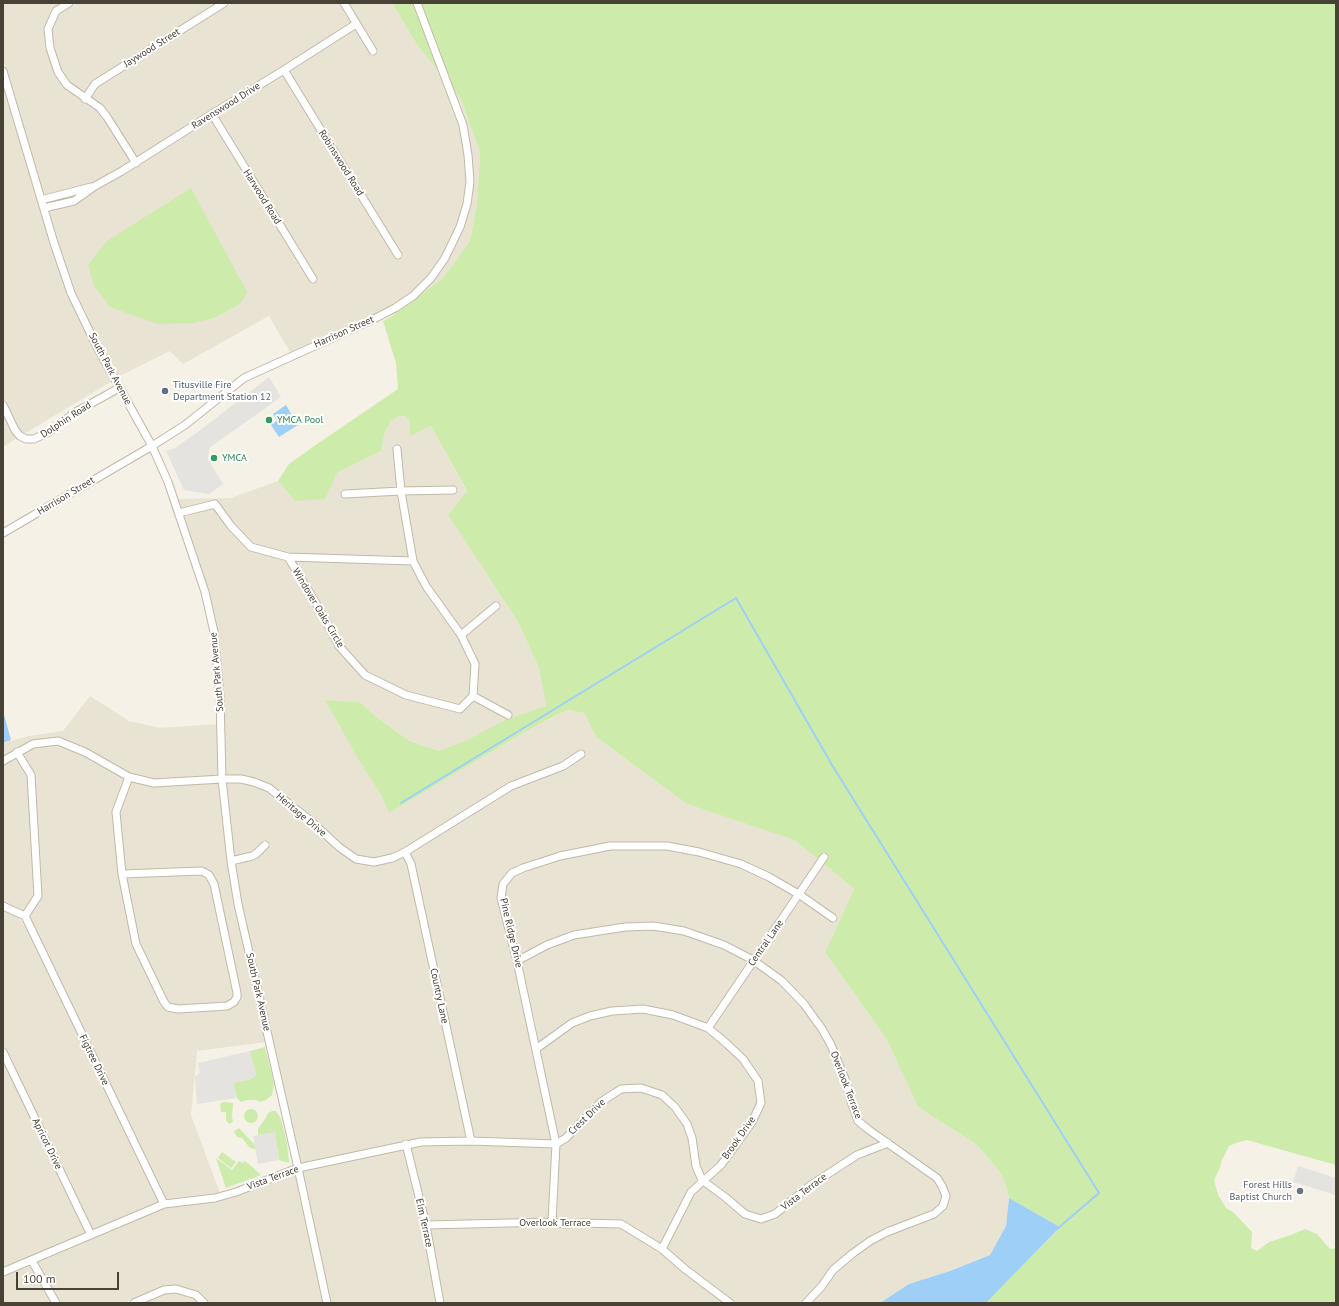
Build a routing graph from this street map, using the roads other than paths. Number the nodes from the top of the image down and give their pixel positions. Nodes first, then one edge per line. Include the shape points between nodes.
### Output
1 (69, 3) edge
2 (224, 3) edge
3 (344, 3) edge
4 (416, 3) edge
5 (356, 24) junction
6 (373, 51) dead end
7 (284, 70) junction
8 (3, 71) edge
9 (85, 99) junction
10 (212, 114) junction
11 (136, 163) junction
12 (95, 186) junction
13 (41, 200) junction
14 (44, 208) junction
15 (398, 255) dead end
16 (313, 279) dead end
17 (119, 388) junction
18 (3, 405) edge
19 (152, 446) junction
20 (397, 448) dead end
21 (453, 490) dead end
22 (402, 491) junction
23 (346, 494) dead end
24 (179, 513) junction
25 (3, 533) edge
26 (288, 557) junction
27 (413, 561) junction
28 (496, 606) dead end
29 (461, 635) junction
30 (473, 696) junction
31 (508, 715) dead end
32 (17, 752) junction
33 (581, 754) dead end
34 (3, 761) edge
35 (129, 777) junction
36 (222, 780) junction
37 (265, 845) dead end
38 (406, 852) junction
39 (824, 857) dead end
40 (231, 861) junction
41 (122, 874) junction
42 (800, 895) junction
43 (3, 906) edge
44 (25, 916) junction
45 (833, 918) dead end
46 (753, 960) junction
47 (517, 961) junction
48 (708, 1028) junction
49 (536, 1048) junction
50 (3, 1052) edge
51 (471, 1142) junction
52 (888, 1143) junction
53 (406, 1144) junction
54 (556, 1144) junction
55 (298, 1168) junction
56 (702, 1180) junction
57 (164, 1204) junction
58 (552, 1222) junction
59 (426, 1225) junction
60 (91, 1235) junction
61 (662, 1249) junction
62 (32, 1261) junction
63 (3, 1272) edge
64 (56, 1303) edge
65 (134, 1303) edge
66 (204, 1303) edge
67 (327, 1303) edge
68 (440, 1303) edge
69 (730, 1303) edge
70 (806, 1303) edge

1 - 9 street via 56,11 48,29 50,48 58,72 67,85
2 - 9 street, Jaywood Street via 95,84
3 - 5 street
4 - 19 street, Harrison Street via 463,126 468,155 470,182 467,204 460,227 445,258 431,278 401,304 372,320 244,378 185,425
5 - 6 street
5 - 7 street, Ravenswood Drive
7 - 10 street, Ravenswood Drive
7 - 15 street, Robinswood Road
8 - 13 street, South Park Avenue
9 - 11 street via 100,108 108,117
10 - 11 street, Ravenswood Drive
10 - 16 street, Harwood Road
11 - 12 street, Ravenswood Drive
12 - 13 street, Ravenswood Drive
12 - 14 street, Ravenswood Drive via 74,201
13 - 14 street, South Park Avenue
14 - 17 street, South Park Avenue via 71,293
17 - 18 street, Dolphin Road via 34,439 20,436
17 - 19 street, South Park Avenue
19 - 24 street, South Park Avenue
19 - 25 street, Harrison Street
20 - 22 street
21 - 22 street
22 - 23 street
22 - 27 street
24 - 26 street, Windover Oaks Circle via 216,504 231,526 251,547
24 - 36 street, South Park Avenue via 206,592 214,632 220,697
26 - 27 street, Windover Oaks Circle
26 - 30 street, Windover Oaks Circle via 339,646 365,675 406,695 460,709
27 - 29 street via 426,586
28 - 29 street
29 - 30 street via 475,664
30 - 31 street
32 - 34 street, Heritage Drive
32 - 35 street, Heritage Drive via 33,744 58,742 85,752
32 - 44 street via 31,775 38,896
33 - 38 street, Heritage Drive via 563,766 510,786
35 - 36 street, Heritage Drive via 154,783
35 - 41 street via 116,812
36 - 38 street, Heritage Drive via 246,780 269,788 356,858 374,862
36 - 40 street, South Park Avenue
37 - 40 street via 252,856
38 - 51 street, Country Lane via 411,864
39 - 42 street, Central Lane
40 - 55 street, South Park Avenue via 238,904
41 - 41 street via 136,944 166,1005 178,1010 227,1006 234,1002 237,993 210,875 202,871
42 - 45 street, Pine Ridge Drive
42 - 46 street, Central Lane
42 - 47 street, Pine Ridge Drive via 741,864 667,846 610,846 560,856 512,873 503,884 501,898
43 - 44 street
44 - 57 street, Figtree Drive
46 - 47 street, Overlook Terrace via 724,945 690,933 653,926 625,927 574,935 547,945
46 - 48 street, Central Lane
46 - 52 street, Overlook Terrace via 782,981 804,1004 831,1045 858,1121
47 - 49 street, Pine Ridge Drive
48 - 49 street, Brook Drive via 672,1015 643,1009 612,1011 572,1023
48 - 56 street, Brook Drive via 743,1060 758,1081 761,1103 752,1122 720,1165
49 - 54 street, Pine Ridge Drive
50 - 60 street, Apricot Drive
51 - 53 street, Vista Terrace
51 - 54 street, Vista Terrace
52 - 56 street, Vista Terrace via 857,1155 811,1185 775,1214 761,1219 745,1214
52 - 70 street, Overlook Terrace via 937,1178 946,1196 942,1206 934,1214 870,1241 833,1270
53 - 55 street, Vista Terrace
53 - 59 street, Elm Terrace
54 - 56 street, Crest Drive via 566,1138 601,1102 621,1089 641,1088 662,1095 687,1124 696,1166
54 - 58 street
55 - 57 street, Vista Terrace via 215,1198
55 - 67 street, South Park Avenue
56 - 61 street via 691,1192
57 - 60 street, Vista Terrace
58 - 59 street, Overlook Terrace
58 - 61 street, Overlook Terrace via 621,1224
59 - 68 street, Elm Terrace
60 - 62 street, Vista Terrace
61 - 69 street, Overlook Terrace
62 - 63 street, Vista Terrace
62 - 64 street
65 - 66 street via 164,1290 176,1289 196,1295

